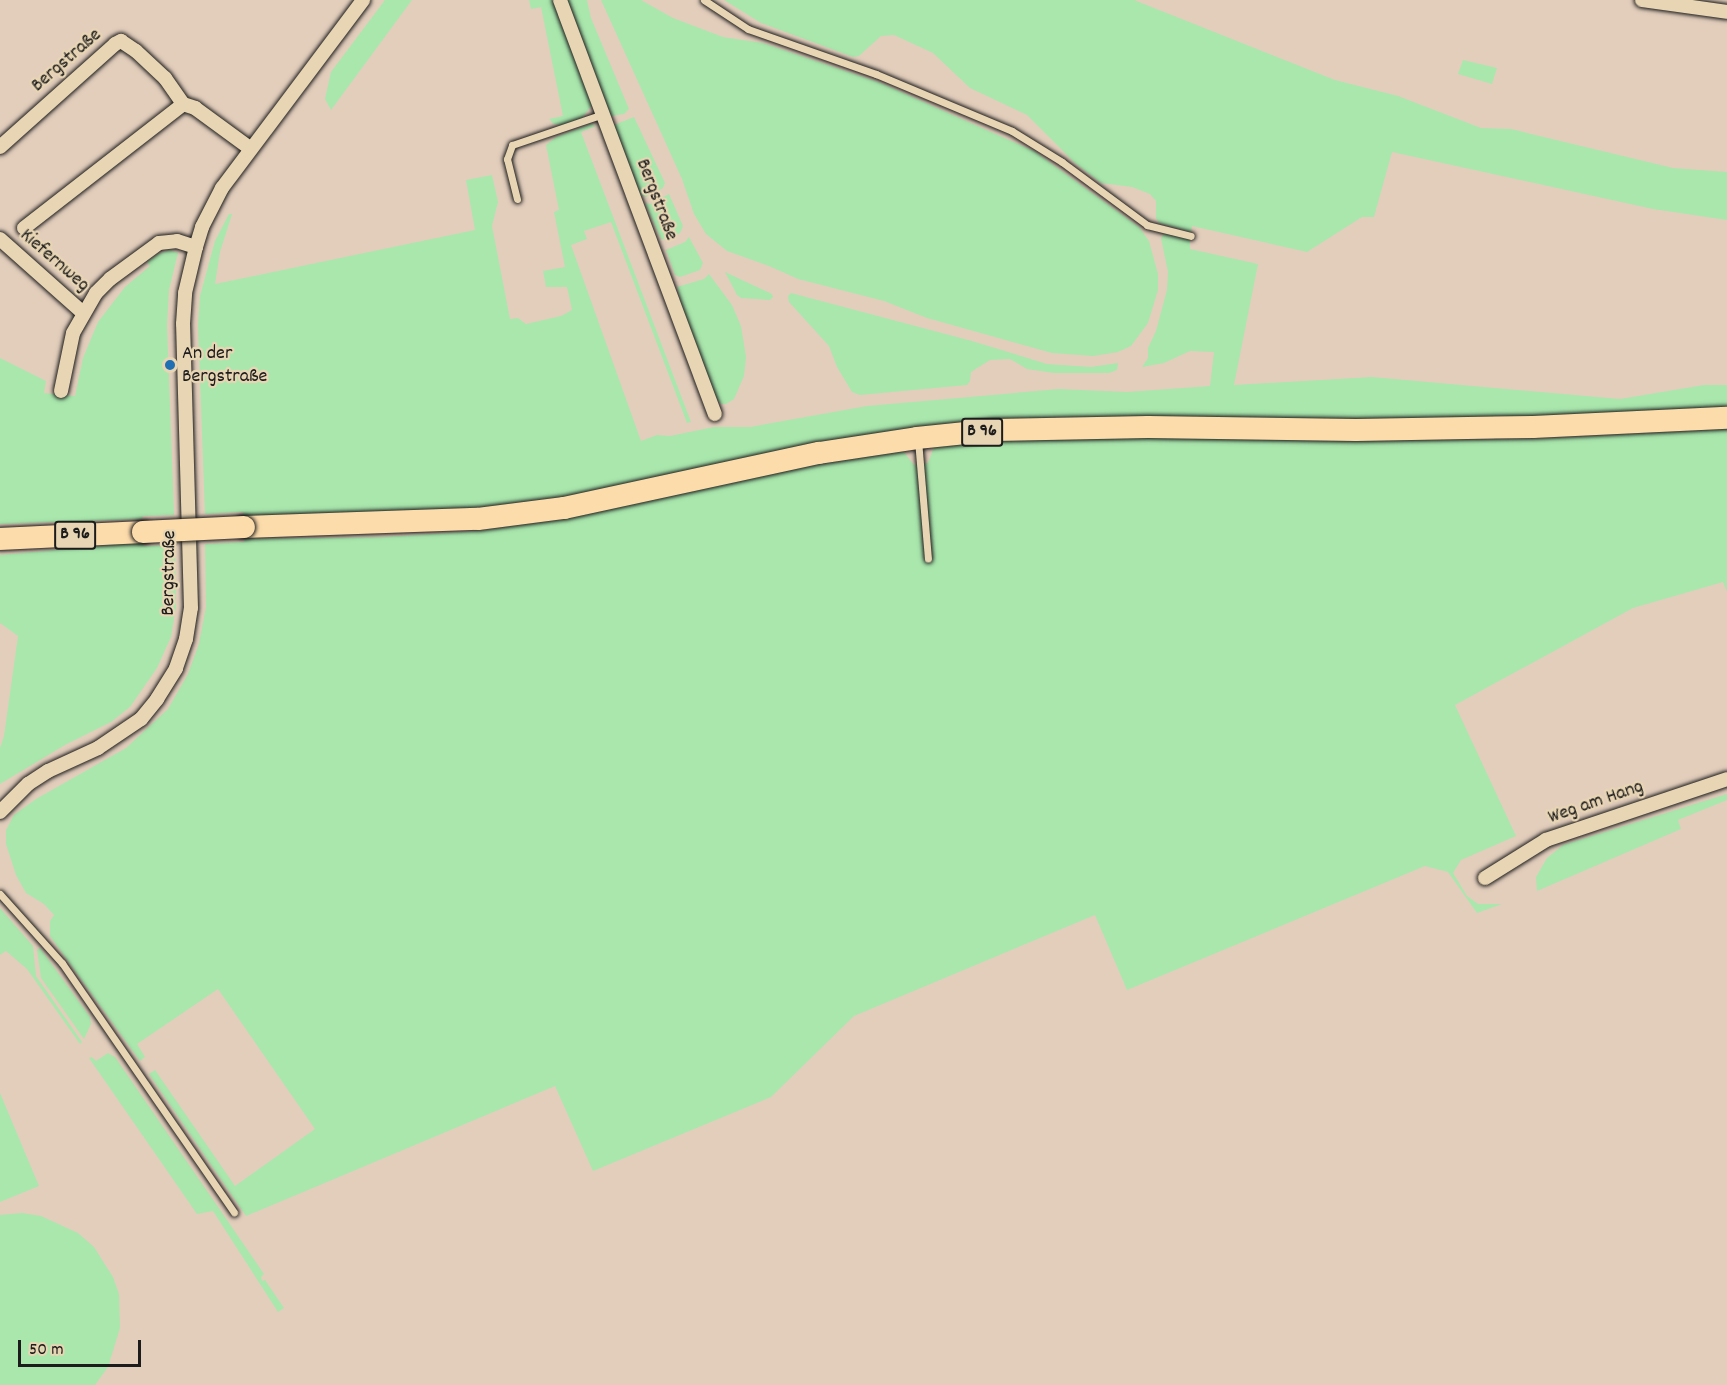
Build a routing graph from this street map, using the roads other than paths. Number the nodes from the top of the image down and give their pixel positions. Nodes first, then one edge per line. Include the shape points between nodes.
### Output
1 (363, 0) edge
2 (560, 0) edge
3 (704, 0) edge
4 (1642, 0) edge
5 (1727, 12) edge
6 (183, 104) junction
7 (603, 114) junction
8 (0, 147) edge
9 (251, 149) junction
10 (517, 199) dead end
11 (24, 228) dead end
12 (1191, 236) dead end
13 (0, 239) edge
14 (196, 247) junction
15 (83, 312) junction
16 (61, 391) dead end
17 (715, 414) dead end
18 (1727, 418) edge
19 (917, 438) junction
20 (0, 538) edge
21 (928, 559) dead end
22 (1727, 779) edge
23 (0, 812) edge
24 (1485, 878) dead end
25 (0, 894) edge
26 (234, 1212) dead end

1 - 9 street, Bergstraße
2 - 7 street, Bergstraße
3 - 12 lane via 748,29 876,74 1012,131 1062,162 1147,225
4 - 5 street
6 - 8 street, Bergstraße via 165,78 121,41
6 - 9 street, Bergstraße via 195,108
6 - 11 street
7 - 10 lane via 512,145 507,159
7 - 17 street, Bergstraße
9 - 14 street, Bergstraße via 218,195
13 - 15 street, Kiefernweg
14 - 15 street via 168,240 149,248 110,279
14 - 23 street, Bergstraße via 185,293 183,324 192,608 176,668 157,699 127,730 48,771 28,784
15 - 16 street via 69,348
18 - 19 main road, B 96 via 1379,430 1057,428
19 - 20 main road, B 96, bridge via 819,453 564,508 478,519
19 - 21 lane
22 - 24 street, Weg am Hang via 1546,840
25 - 26 lane via 62,963

